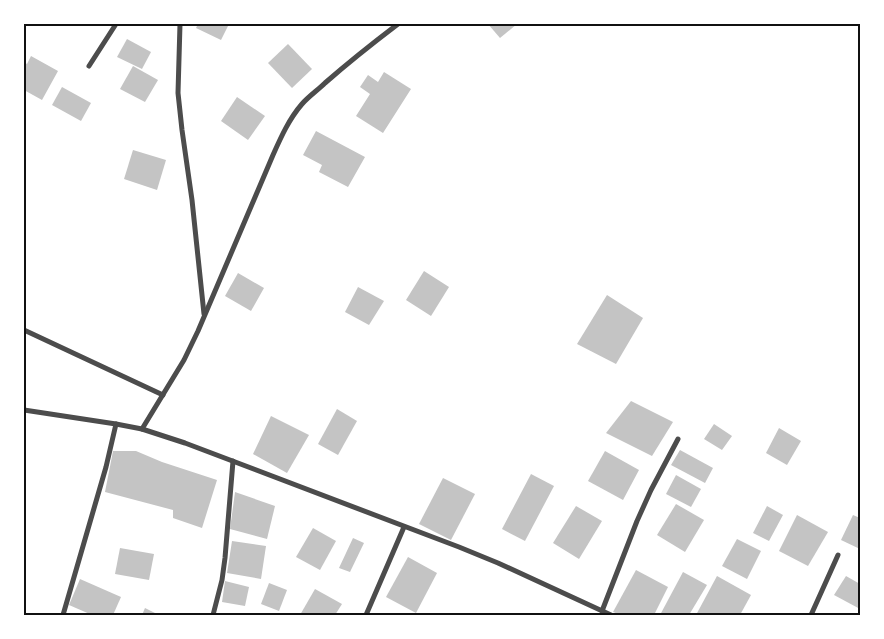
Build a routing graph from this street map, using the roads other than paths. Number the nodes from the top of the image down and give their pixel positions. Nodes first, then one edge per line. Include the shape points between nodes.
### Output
1 (116, 24) edge
2 (180, 24) edge
3 (398, 24) edge
4 (89, 66) dead end
5 (204, 316) junction
6 (24, 330) edge
7 (163, 395) junction
8 (24, 410) edge
9 (116, 424) junction
10 (142, 429) junction
11 (678, 439) dead end
12 (233, 461) junction
13 (404, 527) junction
14 (838, 555) dead end
15 (602, 610) junction
16 (63, 615) edge
17 (213, 615) edge
18 (366, 615) edge
19 (611, 615) edge
20 (811, 615) edge

1 - 4 street
2 - 5 street via 178,93
3 - 5 street via 330,79 294,115 273,155
5 - 7 street via 184,360
6 - 7 street
7 - 10 street
8 - 9 street
9 - 10 street
9 - 16 street
10 - 12 street
11 - 15 street via 637,521
12 - 13 street
12 - 17 street via 225,558
13 - 15 street via 498,563
13 - 18 street
14 - 20 street
15 - 19 street

